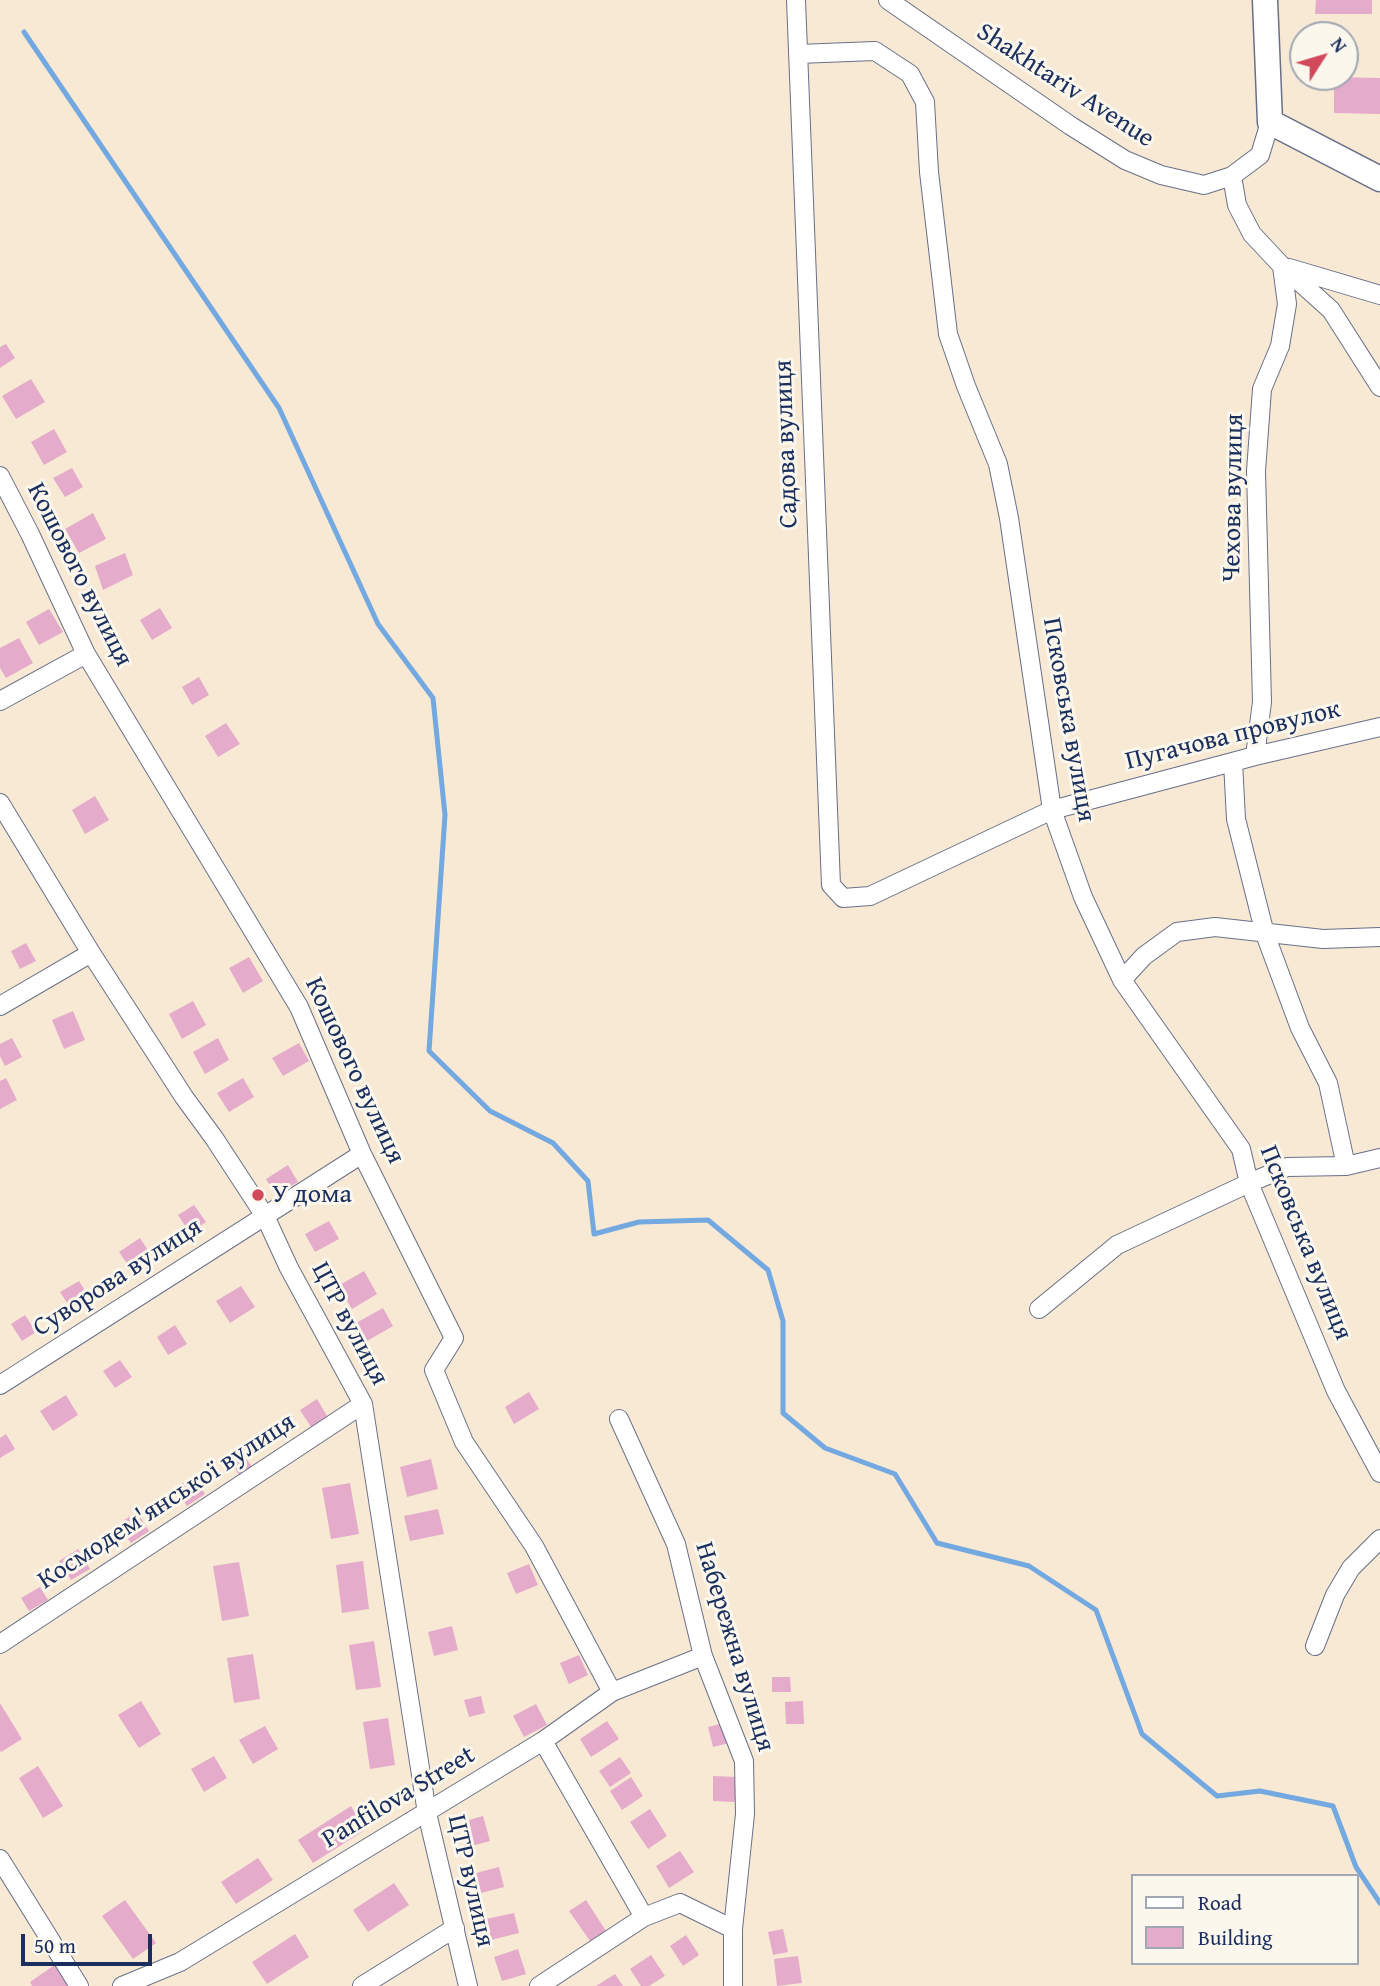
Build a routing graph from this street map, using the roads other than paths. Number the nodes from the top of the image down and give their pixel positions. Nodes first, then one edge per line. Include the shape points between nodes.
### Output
1 (796, 0) edge
2 (888, 0) edge
3 (1265, 0) edge
4 (798, 54) junction
5 (1270, 122) junction
6 (1232, 176) junction
7 (1380, 179) edge
8 (1282, 266) junction
9 (1380, 296) edge
10 (1380, 387) edge
11 (0, 476) edge
12 (86, 654) junction
13 (0, 701) edge
14 (1380, 727) edge
15 (1255, 756) junction
16 (1233, 762) junction
17 (0, 803) edge
18 (1052, 810) junction
19 (831, 885) joint
20 (1265, 934) junction
21 (1380, 936) edge
22 (91, 954) junction
23 (1122, 979) junction
24 (0, 1006) edge
25 (362, 1154) junction
26 (1380, 1158) edge
27 (1346, 1166) junction
28 (1249, 1183) junction
29 (265, 1216) junction
30 (1039, 1309) dead end
31 (0, 1385) edge
32 (363, 1404) junction
33 (619, 1419) dead end
34 (1380, 1473) edge
35 (1380, 1539) edge
36 (0, 1644) edge
37 (1315, 1646) dead end
38 (703, 1656) junction
39 (612, 1692) junction
40 (543, 1741) junction
41 (427, 1813) junction
42 (0, 1859) edge
43 (644, 1917) junction
44 (455, 1928) junction
45 (733, 1930) junction
46 (79, 1986) edge
47 (122, 1986) edge
48 (362, 1986) edge
49 (468, 1986) edge
50 (539, 1986) edge
51 (733, 1986) edge

1 - 4 street, Садова вулиця
2 - 6 street, Shakhtariv Avenue via 1125,160 1161,176 1204,185
3 - 5 main road
4 - 18 street, Псковська вулиця via 875,51 910,74 925,102 948,334 998,464
4 - 19 street, Садова вулиця
5 - 6 street, Shakhtariv Avenue via 1260,155
5 - 7 main road
6 - 8 street via 1237,205 1252,234
8 - 9 street
8 - 10 street via 1331,310
8 - 15 street, Чехова вулиця via 1287,304 1280,346 1262,389 1256,471 1262,702
11 - 12 street, Кошового вулиця
12 - 13 street
12 - 25 street, Кошового вулиця via 299,1007
14 - 15 street, Пугачова провулок
15 - 16 street, Пугачова провулок
16 - 18 street, Пугачова провулок
16 - 20 street via 1236,819
17 - 22 street, ЦТР вулиця
18 - 19 street, Пугачова провулок via 870,896 843,898
18 - 23 street, Псковська вулиця via 1083,897
20 - 21 street via 1323,939
20 - 23 street via 1214,927 1177,932
20 - 27 street via 1300,1028 1328,1083
22 - 24 street
22 - 29 street, ЦТР вулиця
23 - 28 street, Псковська вулиця via 1241,1149
25 - 29 street, Суворова вулиця
25 - 39 street, Кошового вулиця via 454,1338 434,1370 464,1442 534,1546
26 - 27 street
27 - 28 street via 1287,1167
28 - 30 street via 1117,1245
28 - 34 street, Псковська вулиця via 1336,1391
29 - 31 street, Суворова вулиця
29 - 32 street, ЦТР вулиця
32 - 36 street, Космодем'янської вулиця
32 - 41 street, ЦТР вулиця
33 - 38 street, Набережна вулиця via 676,1544
35 - 37 street via 1340,1586
38 - 39 street, Panfilova Street
38 - 45 street, Набережна вулиця via 744,1761 745,1814
39 - 40 street, Panfilova Street
40 - 41 street, Panfilova Street
40 - 43 street
41 - 44 street, ЦТР вулиця
41 - 47 street, Panfilova Street via 180,1962
42 - 46 street
43 - 45 street via 680,1903
43 - 50 street
44 - 48 street
44 - 49 street, ЦТР вулиця
45 - 51 street, Набережна вулиця

